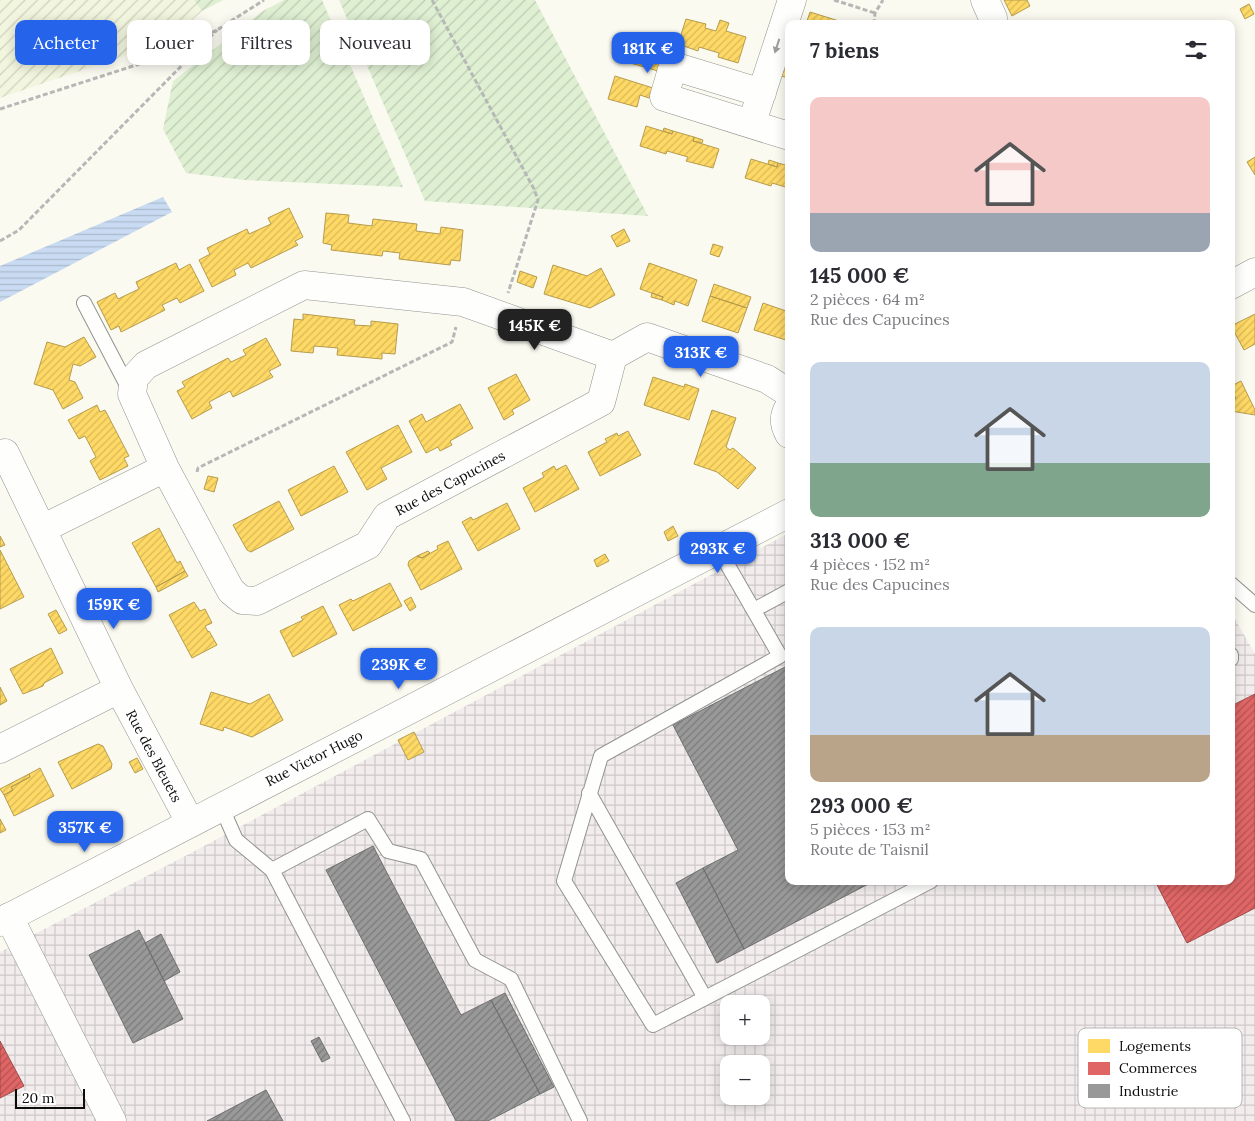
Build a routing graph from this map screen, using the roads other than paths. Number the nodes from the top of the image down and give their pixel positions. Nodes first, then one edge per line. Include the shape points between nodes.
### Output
1 (792, 0) edge
2 (985, 0) edge
3 (786, 20) edge
4 (993, 20) edge
5 (785, 22) edge
6 (762, 93) junction
7 (752, 124) junction
8 (785, 135) edge
9 (1255, 272) edge
10 (1235, 283) edge
11 (84, 303) dead end
12 (613, 356) junction
13 (785, 390) edge
14 (132, 394) junction
15 (0, 454) edge
16 (165, 468) junction
17 (785, 515) edge
18 (42, 530) junction
19 (719, 550) junction
20 (1235, 588) edge
21 (785, 594) edge
22 (1255, 605) edge
23 (754, 610) junction
24 (119, 689) junction
25 (0, 749) edge
26 (589, 793) junction
27 (221, 806) junction
28 (190, 822) junction
29 (272, 870) junction
30 (922, 885) edge
31 (5, 919) edge
32 (706, 998) junction
33 (112, 1121) edge
34 (403, 1121) edge
35 (580, 1121) edge

1 -> 3 street
2 - 4 street
5 -> 6 street
6 - 7 street
6 - 7 street via 672,66 664,97
7 - 8 street
9 - 10 street
11 - 14 lane
12 - 13 street via 647,337 767,379
12 - 14 street via 463,302 304,285 146,365 134,378
12 - 16 street, Rue des Capucines via 601,402 387,516 368,545 257,601 242,600 231,591
14 - 16 street, Rue des Capucines
15 - 18 street, Rue des Bleuets via 5,453
16 - 18 street
17 - 19 street, Rue Victor Hugo
18 - 24 street, Rue des Bleuets
19 - 23 lane
19 - 27 street, Rue Victor Hugo
20 - 22 lane
21 - 23 lane
23 - 26 lane via 780,656 601,756
24 - 25 street
24 - 28 street, Rue des Bleuets
26 - 32 lane
26 - 32 lane via 564,881 653,1025
27 - 28 street, Rue Victor Hugo
27 - 29 lane via 236,840
28 - 31 street, Rue Victor Hugo
29 - 34 lane
29 - 35 lane via 368,819 388,851 421,860 474,960 511,978
30 - 32 lane
31 - 33 street

